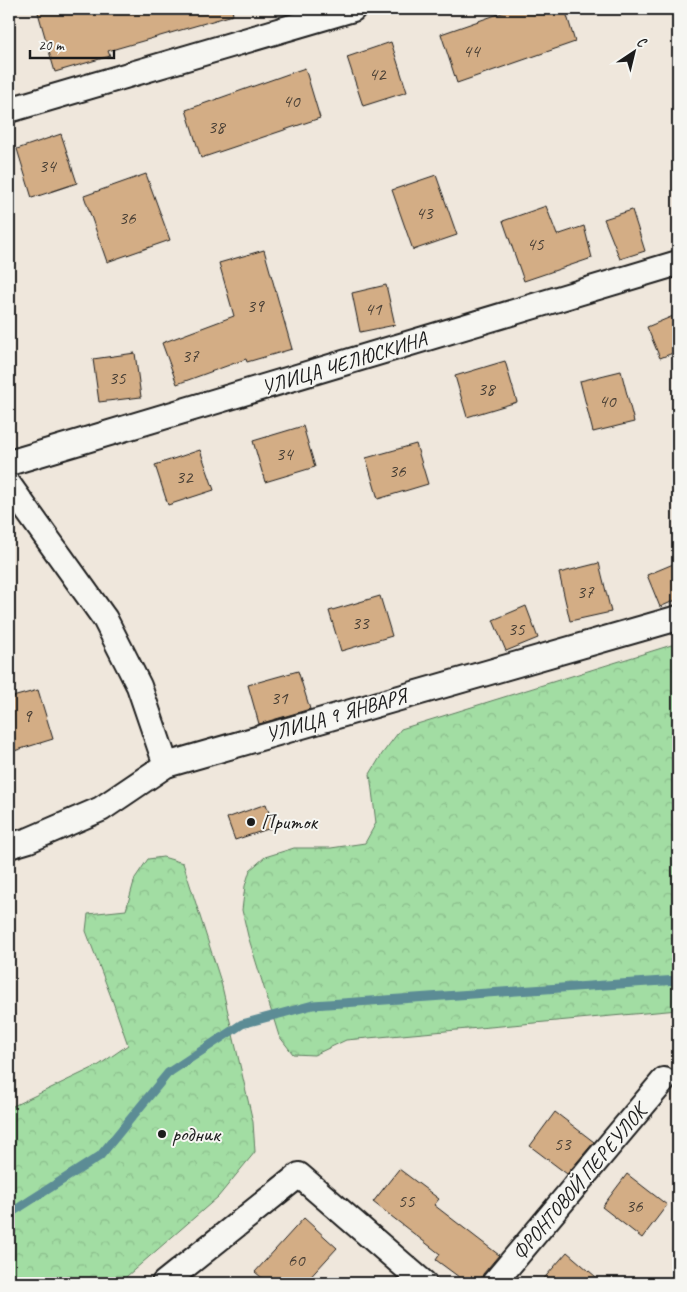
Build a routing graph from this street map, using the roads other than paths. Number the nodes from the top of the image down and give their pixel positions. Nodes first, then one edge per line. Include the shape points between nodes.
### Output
1 (354, 9) edge
2 (9, 110) edge
3 (678, 264) edge
4 (9, 463) edge
5 (9, 485) edge
6 (678, 618) edge
7 (166, 765) junction
8 (9, 846) edge
9 (664, 1080) dead end
10 (164, 1283) edge
11 (424, 1283) edge
12 (494, 1283) edge

1 - 2 street
3 - 4 street, УЛИЦА ЧЕЛЮСКИНА
5 - 7 street via 105,619 140,686
6 - 7 street, УЛИЦА 9 ЯНВАРЯ
7 - 8 street, УЛИЦА 9 ЯНВАРЯ via 101,809
9 - 12 street, ФРОНТОВОЙ ПЕРЕУЛОК
10 - 11 street via 299,1175

